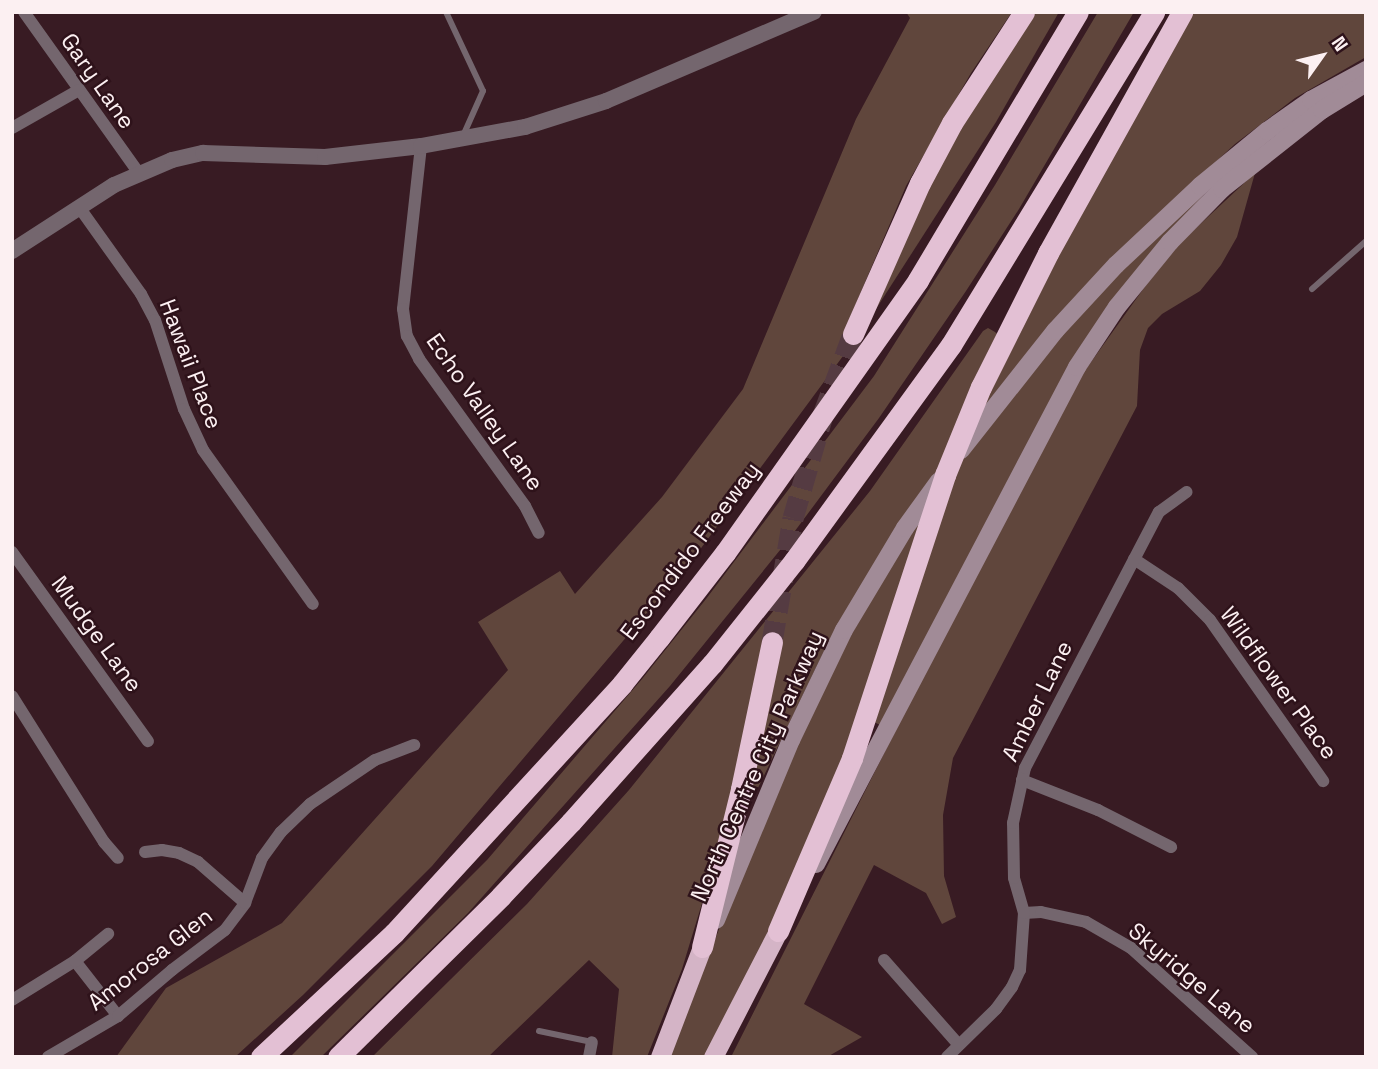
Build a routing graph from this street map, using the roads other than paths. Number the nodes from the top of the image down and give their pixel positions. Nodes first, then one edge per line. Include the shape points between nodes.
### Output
1 (24, 12) edge
2 (446, 12) edge
3 (814, 12) edge
4 (1024, 12) edge
5 (1078, 12) edge
6 (1154, 12) edge
7 (1182, 12) edge
8 (786, 18) edge
9 (1366, 70) edge
10 (1366, 83) edge
11 (79, 90) junction
12 (12, 128) edge
13 (463, 138) junction
14 (421, 146) junction
15 (139, 173) junction
16 (79, 207) junction
17 (1366, 241) edge
18 (12, 251) edge
19 (1312, 289) dead end
20 (853, 334) tunnel mouth
21 (1187, 492) dead end
22 (539, 533) dead end
23 (12, 552) edge
24 (1134, 559) junction
25 (313, 604) dead end
26 (772, 642) tunnel mouth
27 (12, 696) edge
28 (148, 741) dead end
29 (414, 745) dead end
30 (1022, 780) junction
31 (1323, 781) dead end
32 (1171, 847) dead end
33 (145, 852) dead end
34 (118, 858) dead end
35 (245, 903) junction
36 (1024, 913) junction
37 (778, 931) junction
38 (108, 934) dead end
39 (702, 947) junction
40 (884, 960) dead end
41 (75, 961) junction
42 (12, 1000) edge
43 (118, 1016) junction
44 (539, 1031) dead end
45 (592, 1042) joint
46 (959, 1045) junction
47 (48, 1057) edge
48 (261, 1057) edge
49 (338, 1057) edge
50 (589, 1057) edge
51 (660, 1057) edge
52 (713, 1057) edge
53 (947, 1057) edge
54 (1252, 1057) edge

1 - 11 street, Gary Lane
2 - 13 lane via 484,91
3 - 8 street
4 - 20 highway via 939,147
5 - 48 highway, Escondido Freeway via 918,280 733,543 659,638 394,933
6 - 49 highway via 951,345 794,561 712,664 571,822
7 - 37 highway via 1048,253 981,387 944,475 852,758
8 - 13 street via 592,106 526,127
9 - 39 main road, North Centre City Parkway via 1311,100 1200,186 1098,284 981,422 905,528 844,630
10 - 37 main road via 1322,110 1222,189 1170,242 1117,307 1077,367
11 - 12 street
11 - 15 street, Gary Lane
13 - 14 street
14 - 15 street via 326,157 203,153
14 - 22 street, Echo Valley Lane via 403,309 407,336
15 - 16 street
16 - 18 street
16 - 25 street, Hawaii Place via 155,320 184,409 203,450
17 - 19 lane
21 - 24 street, Amber Lane via 1159,512
23 - 28 street, Mudge Lane
24 - 30 street, Amber Lane
24 - 31 street, Wildflower Place via 1178,588 1210,620
26 - 39 highway
27 - 34 street
29 - 35 street, Amorosa Glen via 375,760 310,804 262,858
30 - 32 street via 1098,810
30 - 36 street, Amber Lane via 1013,823 1014,878
33 - 35 street via 179,853 198,862
35 - 43 street, Amorosa Glen via 225,930
36 - 46 street, Amber Lane via 1021,958 1012,987
36 - 54 street, Skyridge Lane via 1086,922 1131,948
37 - 52 highway
38 - 41 street
39 - 51 highway, North Centre City Parkway
40 - 46 street
41 - 42 street
41 - 43 street
43 - 47 street, Amorosa Glen
44 - 45 lane
45 - 50 street
46 - 53 street, Amber Lane

